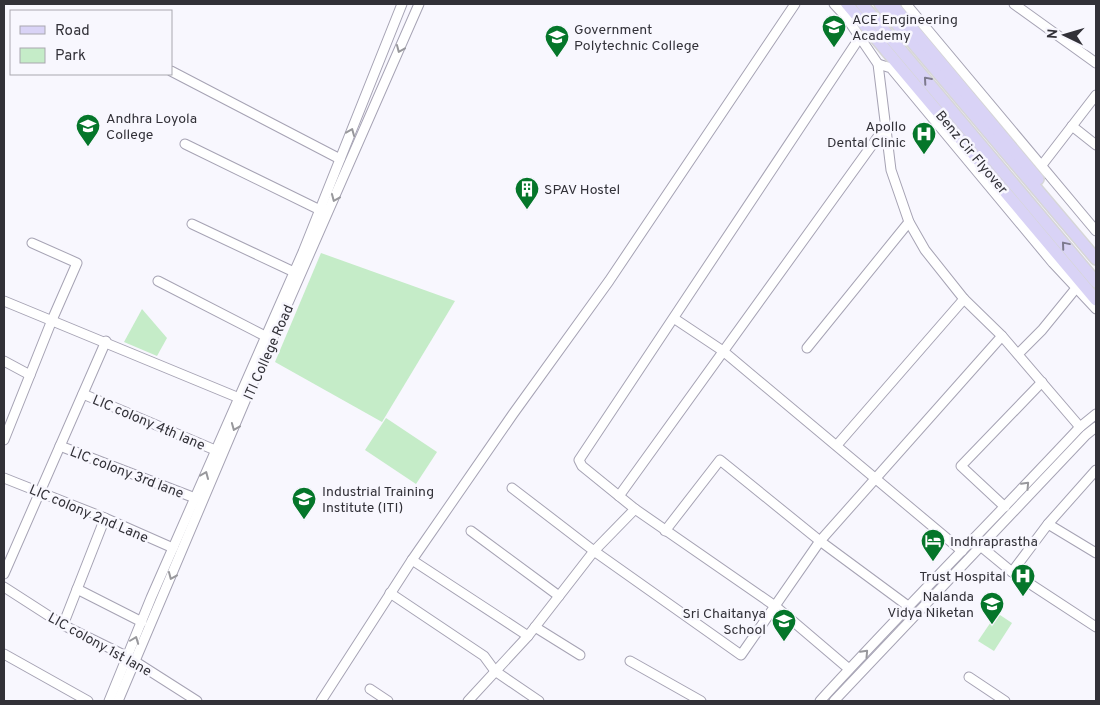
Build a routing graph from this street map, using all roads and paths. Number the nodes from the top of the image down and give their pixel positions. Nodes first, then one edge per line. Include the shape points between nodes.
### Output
1 (402, 4) edge
2 (419, 4) edge
3 (795, 4) edge
4 (834, 4) edge
5 (847, 4) edge
6 (862, 4) edge
7 (880, 4) edge
8 (892, 4) edge
9 (906, 4) edge
10 (1014, 4) edge
11 (860, 37) junction
12 (1096, 63) edge
13 (878, 64) junction
14 (172, 72) edge
15 (1096, 95) edge
16 (1072, 126) junction
17 (884, 127) junction
18 (185, 144) dead end
19 (1096, 145) edge
20 (340, 159) junction
21 (1042, 165) junction
22 (320, 210) junction
23 (909, 222) junction
24 (192, 224) dead end
25 (1096, 231) edge
26 (32, 243) dead end
27 (1096, 248) edge
28 (1096, 259) edge
29 (294, 272) junction
30 (158, 282) dead end
31 (1096, 282) edge
32 (1077, 287) junction
33 (964, 299) junction
34 (1096, 300) edge
35 (4, 301) edge
36 (1096, 309) edge
37 (675, 319) junction
38 (52, 320) junction
39 (265, 336) junction
40 (1002, 336) junction
41 (106, 341) junction
42 (807, 348) dead end
43 (723, 351) junction
44 (1018, 354) junction
45 (4, 361) edge
46 (30, 375) junction
47 (1042, 382) junction
48 (83, 394) junction
49 (242, 400) junction
50 (1096, 414) edge
51 (6, 427) edge
52 (1080, 427) junction
53 (1096, 427) edge
54 (4, 440) edge
55 (837, 445) junction
56 (60, 446) junction
57 (215, 450) junction
58 (1096, 470) edge
59 (4, 478) edge
60 (877, 478) junction
61 (512, 488) dead end
62 (40, 492) junction
63 (619, 496) junction
64 (195, 498) junction
65 (1005, 507) junction
66 (635, 509) junction
67 (105, 518) junction
68 (1048, 524) junction
69 (471, 530) dead end
70 (666, 531) junction
71 (820, 540) junction
72 (973, 541) junction
73 (982, 546) junction
74 (173, 548) junction
75 (594, 551) junction
76 (962, 551) junction
77 (1096, 553) edge
78 (412, 560) junction
79 (1012, 572) junction
80 (4, 574) edge
81 (4, 587) edge
82 (78, 589) junction
83 (390, 594) junction
84 (559, 596) junction
85 (774, 606) junction
86 (908, 606) junction
87 (142, 622) junction
88 (63, 625) junction
89 (535, 627) junction
90 (1096, 627) edge
91 (528, 636) junction
92 (4, 654) edge
93 (580, 655) dead end
94 (132, 660) junction
95 (630, 661) dead end
96 (849, 669) junction
97 (496, 671) junction
98 (970, 677) dead end
99 (370, 689) dead end
100 (88, 701) edge
101 (109, 701) edge
102 (118, 701) edge
103 (197, 701) edge
104 (321, 701) edge
105 (388, 701) edge
106 (468, 701) edge
107 (539, 701) edge
108 (701, 701) edge
109 (820, 701) edge
110 (834, 701) edge
111 (1005, 701) edge

20 -> 1 street, ITI College Road
2 -> 49 street, ITI College Road
3 - 78 street via 609,281
4 - 11 street
5 - 34 main road, Benz Cir Flyover
31 -> 6 main road
7 - 28 main road
8 - 27 main road
9 - 21 street
10 - 12 street
11 - 13 street
11 - 37 street
13 - 17 street
13 - 32 street via 891,68 1053,263
14 - 20 street
15 - 16 street
16 - 19 street
16 - 21 street
17 - 23 street via 891,170
17 - 43 street
18 - 22 street
20 - 22 street, ITI College Road
21 - 25 street
22 - 29 street, ITI College Road
23 - 33 street via 924,250
23 - 42 street
24 - 29 street
26 - 38 street via 77,263
29 - 39 street, ITI College Road
30 - 39 street
32 - 36 street
32 - 44 street
33 - 40 street
33 - 55 street
35 - 38 street
37 - 43 street
37 - 63 street via 579,460
38 - 41 street
38 - 46 street
39 - 49 street, ITI College Road
40 - 44 street
40 - 60 street
41 - 48 street
41 - 49 street
43 - 55 street
43 - 63 street
44 - 47 street
45 - 46 street
46 - 51 street
47 - 52 street
47 - 65 street via 961,466
48 - 56 street
48 - 57 street, LIC colony 4th lane
49 - 57 street, ITI College Road
49 -> 94 street, ITI College Road
50 - 52 street
51 - 54 street
65 -> 52 street
53 - 73 street
55 - 60 street
56 - 62 street
56 - 64 street, LIC colony 3rd lane
64 -> 57 street, ITI College Road
58 - 68 street
59 - 62 street, LIC colony 2nd Lane
60 - 71 street
60 - 76 street
61 - 75 street
62 - 67 street, LIC colony 2nd Lane
62 - 80 street
63 - 66 street
64 - 74 street, ITI College Road
65 - 72 street
66 - 70 street
66 - 75 street
67 - 74 street, LIC colony 2nd Lane
67 - 82 street
68 - 77 street
68 - 79 street
69 - 84 street
70 - 71 street via 720,460
70 - 85 street
71 - 85 street
71 - 86 street
72 - 73 street
72 - 76 street
73 - 79 street
73 - 110 street
74 - 87 street, ITI College Road
75 - 84 street
75 - 85 street via 741,655
76 - 86 street
78 - 83 street
78 - 91 street
79 - 90 street
81 - 88 street, LIC colony 1st lane
82 - 87 street
82 - 88 street
83 - 97 street via 484,656
83 - 104 street
84 - 89 street
85 - 96 street
96 -> 86 street
94 -> 87 street, ITI College Road
88 - 94 street, LIC colony 1st lane
89 - 91 street
89 - 93 street
91 - 97 street
92 - 100 street
94 - 101 street, ITI College Road
94 - 102 street, ITI College Road
94 - 103 street, LIC colony 1st lane
95 - 108 street
96 - 109 street
97 - 106 street
97 - 107 street
98 - 111 street
99 - 105 street

